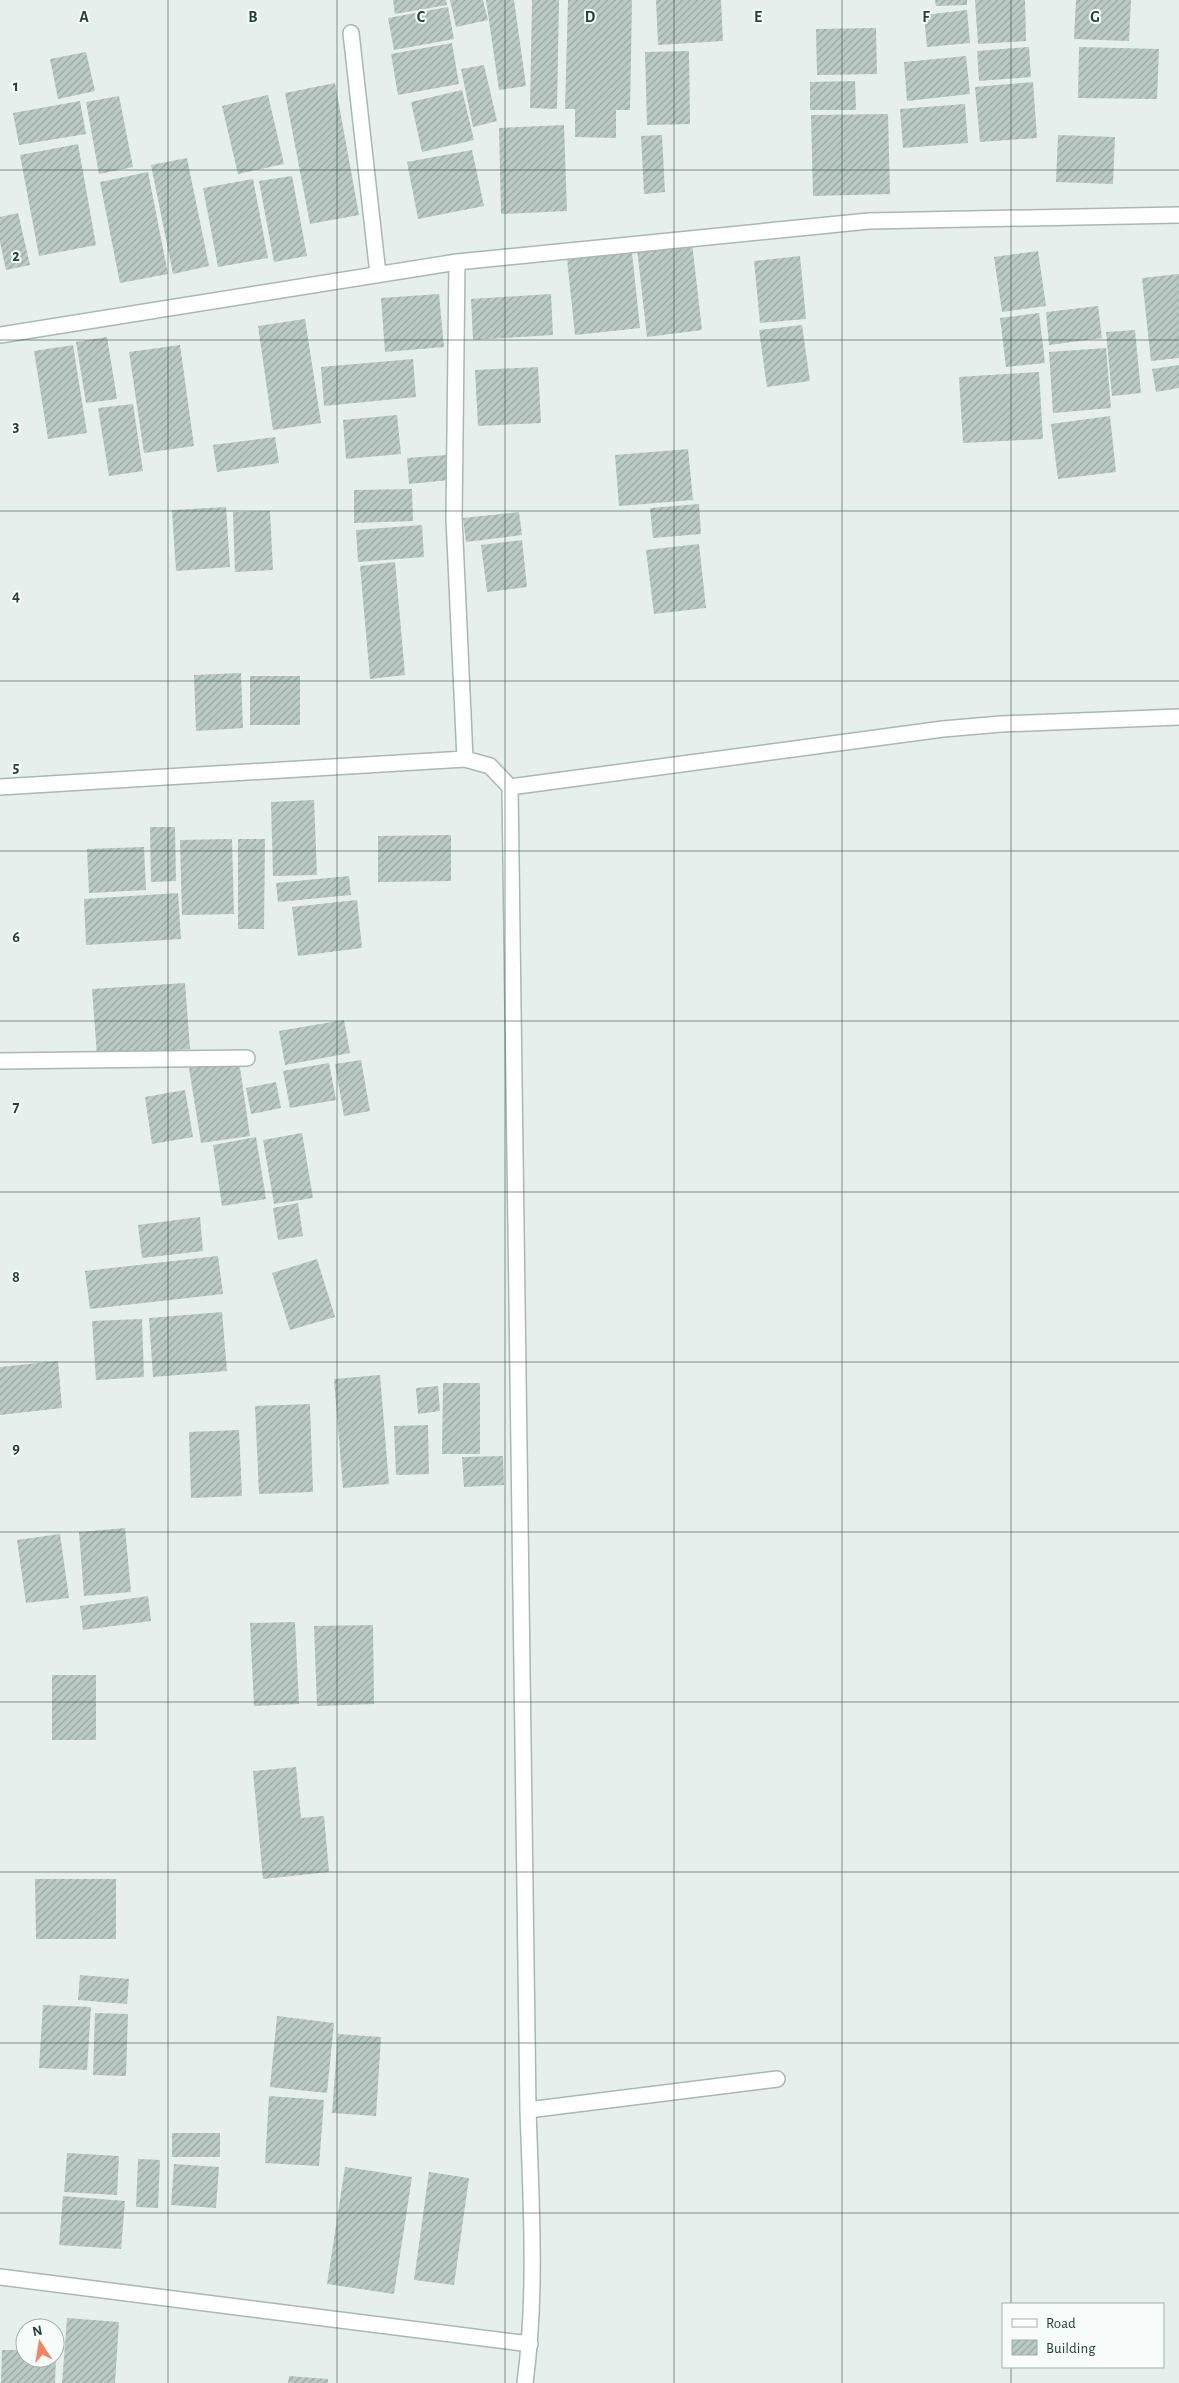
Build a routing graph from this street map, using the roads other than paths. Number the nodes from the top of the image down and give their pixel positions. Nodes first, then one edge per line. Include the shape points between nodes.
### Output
1 (350, 33) dead end
2 (1179, 215) edge
3 (457, 262) junction
4 (378, 274) junction
5 (2, 334) edge
6 (1179, 718) edge
7 (465, 759) junction
8 (0, 787) edge
9 (510, 787) junction
10 (247, 1058) dead end
11 (0, 1060) edge
12 (776, 2079) dead end
13 (528, 2110) junction
14 (0, 2277) edge
15 (530, 2344) junction
16 (525, 2383) edge

1 - 4 street
2 - 3 street via 869,221
3 - 4 street
3 - 7 street via 454,518
4 - 5 street
6 - 9 street via 943,729
7 - 8 street
7 - 9 street via 490,766
9 - 13 street
10 - 11 street
12 - 13 street
13 - 15 street via 532,2225
14 - 15 street
15 - 16 street

